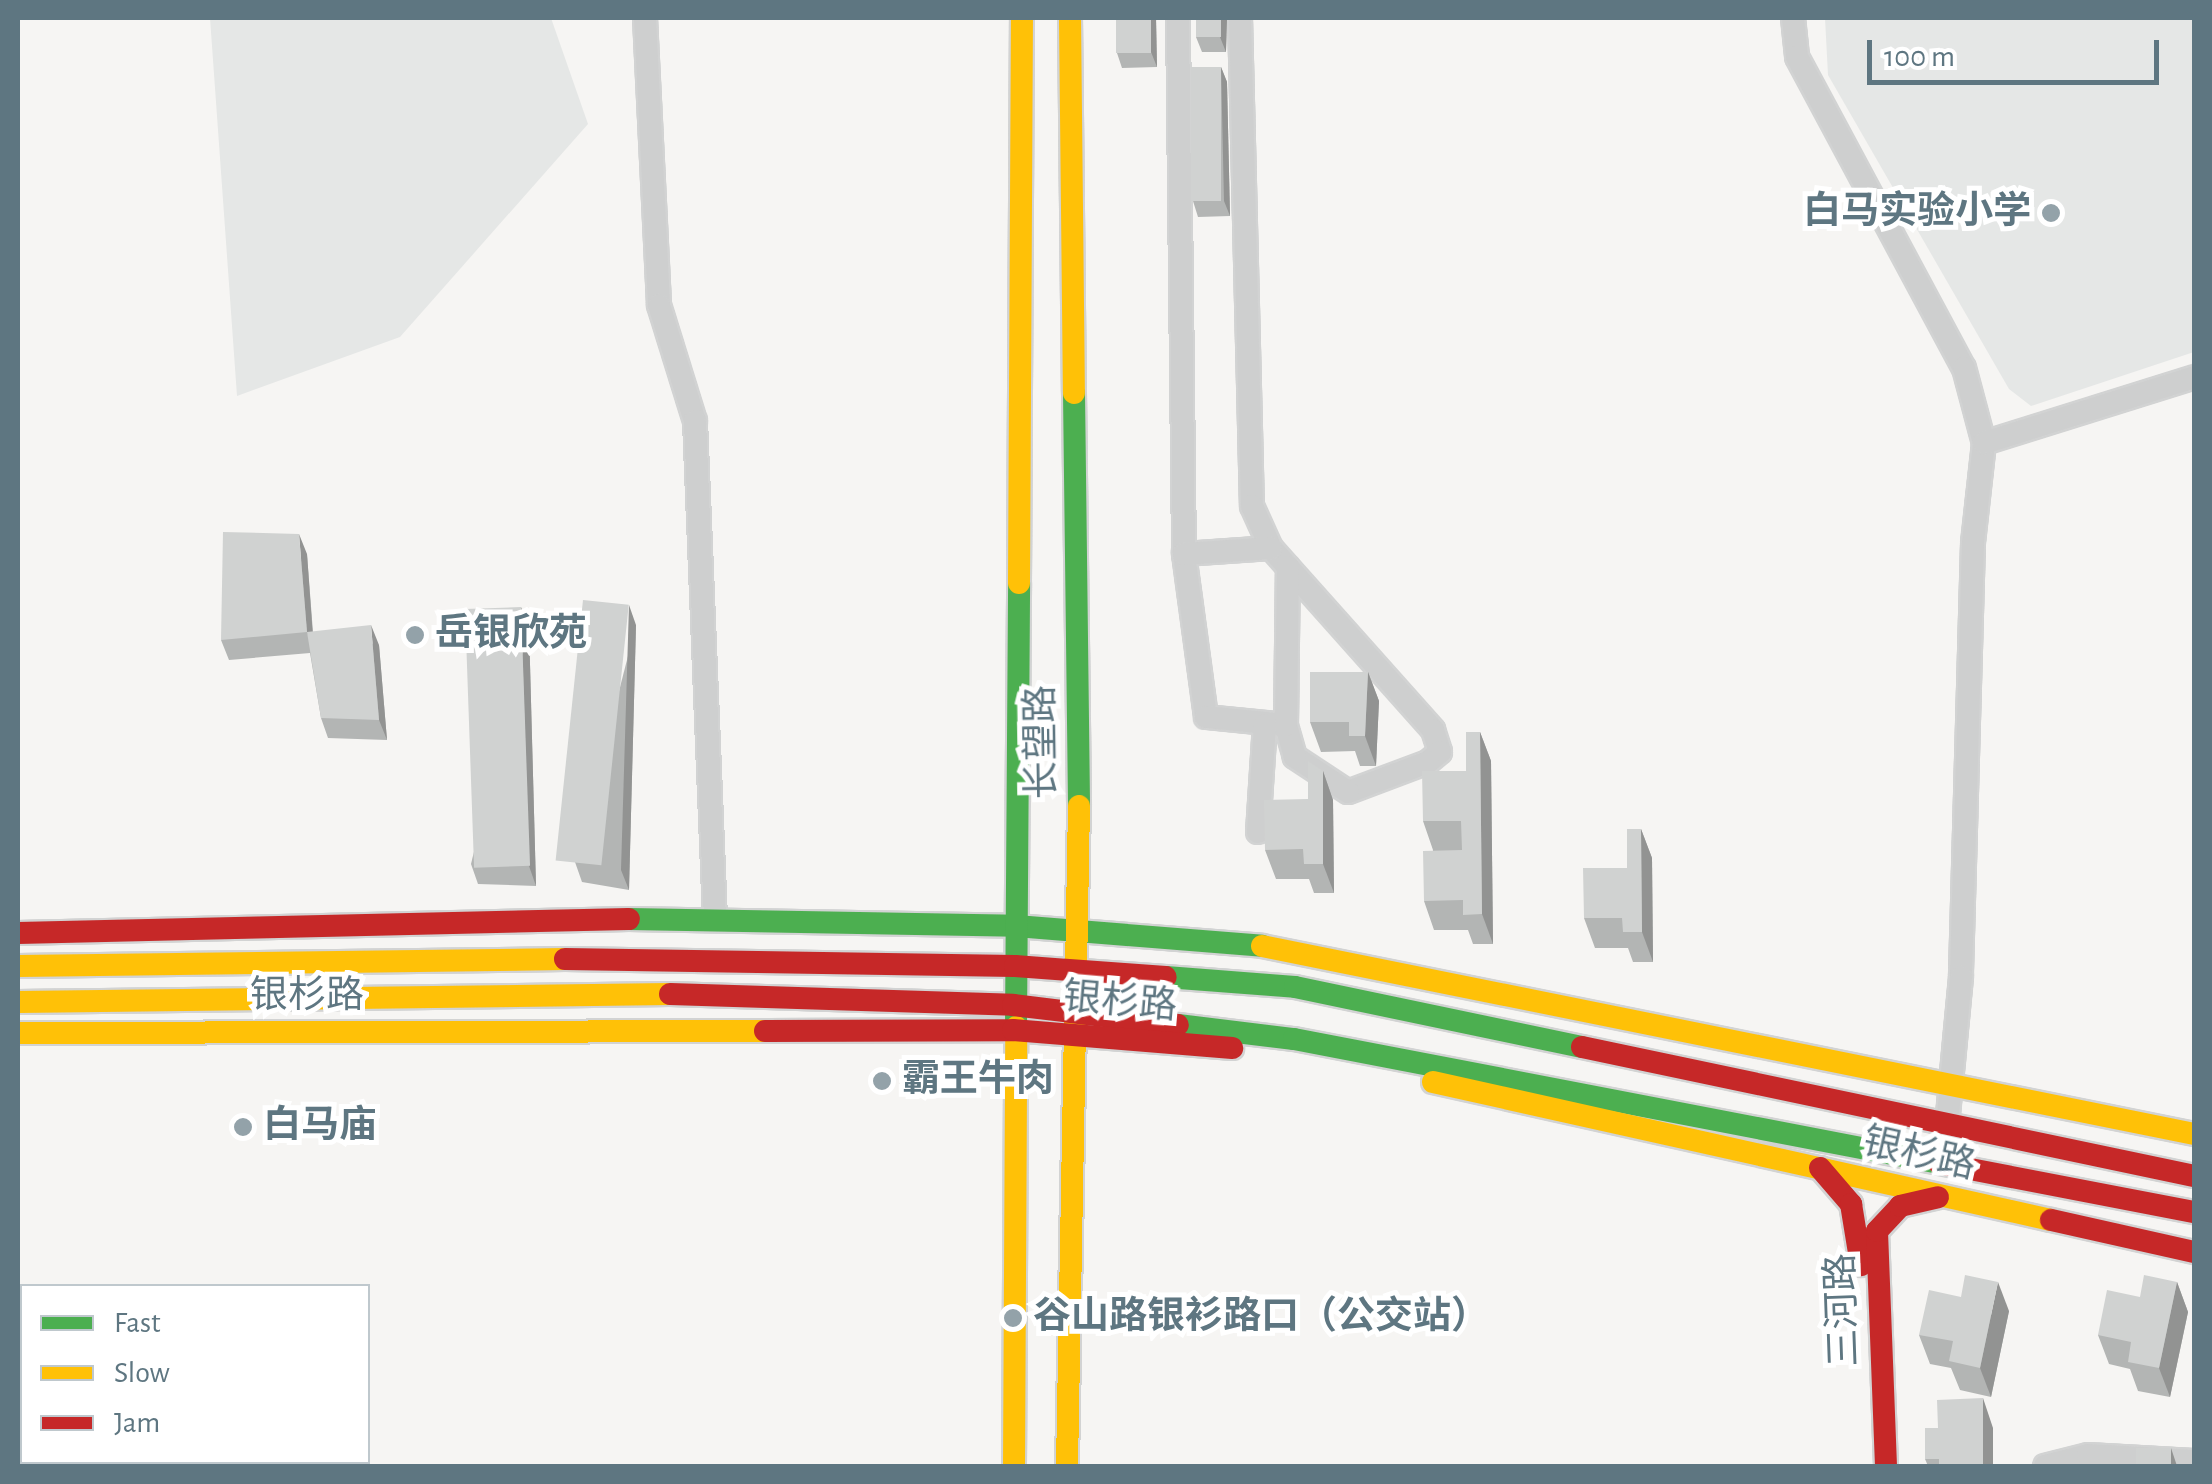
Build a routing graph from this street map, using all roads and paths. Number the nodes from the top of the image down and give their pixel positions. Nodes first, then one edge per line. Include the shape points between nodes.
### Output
1 (646, 18) edge
2 (1022, 18) edge
3 (1070, 18) edge
4 (1178, 18) edge
5 (1240, 18) edge
6 (1793, 18) edge
7 (1179, 67) junction
8 (1241, 68) junction
9 (2194, 377) edge
10 (1984, 443) junction
11 (1270, 548) junction
12 (1184, 554) junction
13 (1288, 567) junction
14 (1276, 725) junction
15 (1308, 771) junction
16 (1265, 788) junction
17 (1258, 832) dead end
18 (716, 917) junction
19 (1016, 926) junction
20 (1080, 931) junction
21 (18, 933) edge
22 (18, 966) edge
23 (1016, 966) junction
24 (1076, 970) junction
25 (18, 1002) edge
26 (1014, 1005) junction
27 (1075, 1023) junction
28 (1012, 1030) junction
29 (18, 1033) edge
30 (1951, 1084) junction
31 (1947, 1124) junction
32 (2194, 1134) edge
33 (1820, 1168) junction
34 (2194, 1176) edge
35 (1944, 1196) junction
36 (2194, 1212) edge
37 (2194, 1252) edge
38 (2194, 1460) edge
39 (1014, 1466) edge
40 (1067, 1466) edge
41 (1870, 1466) edge
42 (1886, 1466) edge
43 (2045, 1466) edge

1 - 18 street via 658,305 695,421
2 - 19 main road, 长望路
3 - 20 main road, 长望路
4 - 7 street
5 - 8 street
6 - 10 street via 1797,56 1964,368
7 - 8 street
7 - 12 street
8 - 11 street via 1250,489 1258,529
9 - 10 street
10 - 30 street via 1973,543 1961,977
11 - 12 street
11 - 13 street
12 - 14 street via 1206,718
13 - 14 street
13 - 15 street via 1440,742 1428,762 1360,791 1335,787
14 - 15 street
14 - 16 street
15 - 16 street
16 - 17 street
18 - 19 main road, 银杉路
18 - 21 main road, 银杉路
19 - 20 main road, 银杉路
19 - 23 main road, 长望路
20 - 24 main road, 长望路
20 - 30 main road, 银杉路 via 1301,949
22 - 23 main road, 银杉路 via 706,957
23 - 24 main road, 银杉路
23 - 26 main road, 长望路
24 - 27 main road, 长望路
24 - 31 main road, 银杉路 via 1296,987
25 - 26 main road, 银杉路 via 668,994
26 - 27 main road, 银杉路
26 - 28 main road, 长望路
27 - 28 main road, 银杉路
27 - 33 main road, 银杉路 via 1287,1052
27 - 36 main road, 银杉路 via 1294,1040
27 - 40 main road, 长望路
28 - 29 main road, 银杉路
28 - 39 main road, 长望路
30 - 31 street
30 - 32 main road, 银杉路
31 - 34 main road, 银杉路
33 - 35 main road, 银杉路
33 - 41 main road, 三河路 via 1843,1188 1857,1224
35 - 37 main road, 银杉路
35 - 42 main road, 三河路 via 1900,1206 1877,1231
38 - 43 street via 2088,1455

